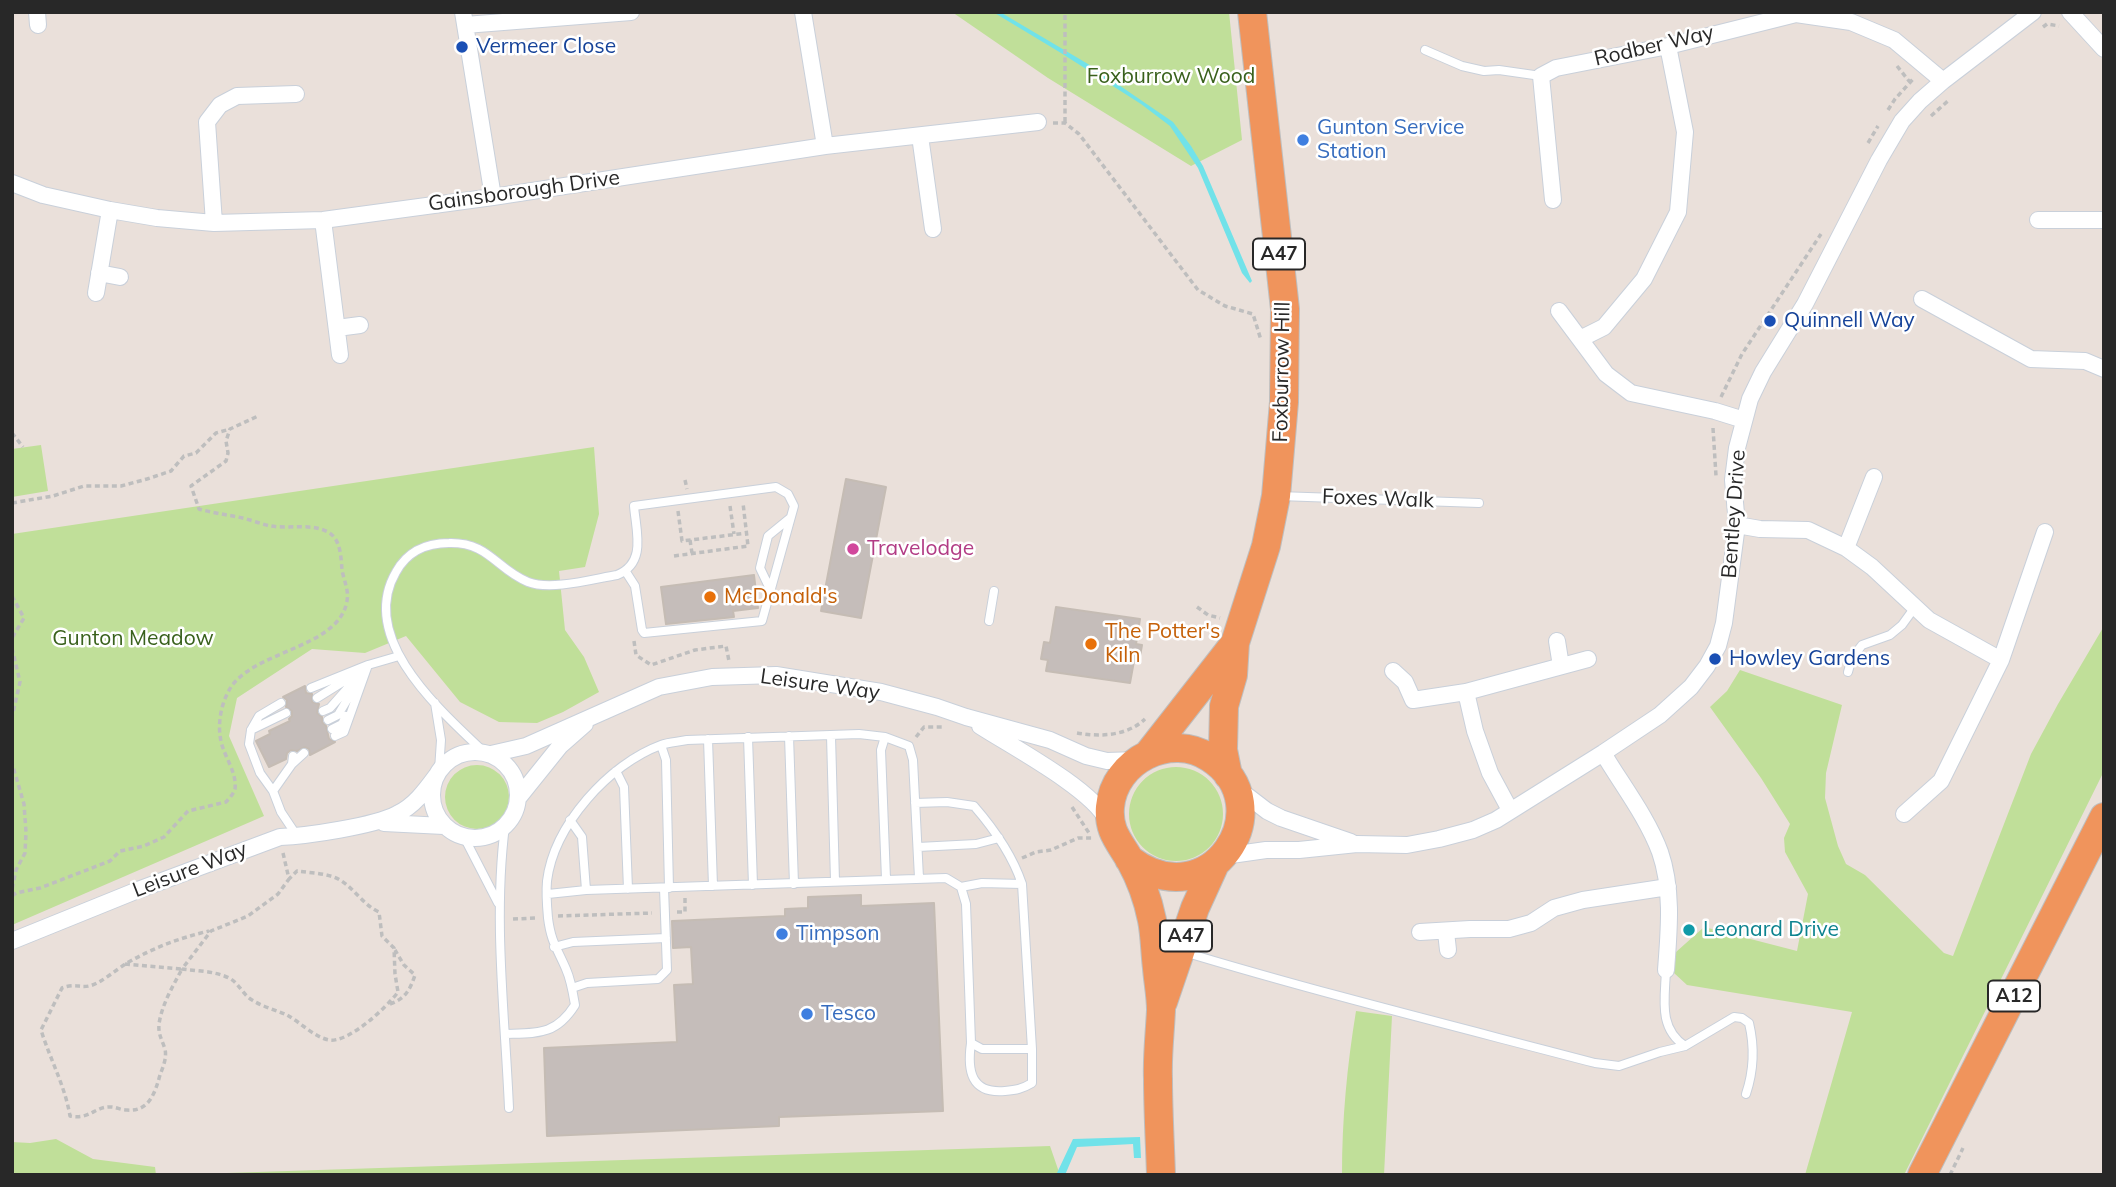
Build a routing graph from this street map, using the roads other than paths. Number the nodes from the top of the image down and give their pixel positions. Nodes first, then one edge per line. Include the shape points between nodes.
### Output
1 (631, 12) edge
2 (803, 12) edge
3 (1252, 12) edge
4 (2033, 12) edge
5 (2073, 16) edge
6 (1853, 17) edge
7 (464, 19) edge
8 (1668, 46) junction
9 (2104, 49) edge
10 (1425, 50) dead end
11 (1541, 76) junction
12 (1943, 80) junction
13 (296, 94) dead end
14 (1038, 122) road end
15 (920, 136) junction
16 (825, 146) junction
17 (12, 183) edge
18 (494, 197) junction
19 (1553, 200) dead end
20 (110, 210) junction
21 (323, 220) junction
22 (2038, 220) dead end
23 (2104, 220) edge
24 (215, 223) junction
25 (933, 229) dead end
26 (99, 273) junction
27 (120, 277) dead end
28 (96, 293) dead end
29 (1922, 299) dead end
30 (1559, 310) dead end
31 (360, 325) dead end
32 (337, 328) junction
33 (1580, 339) junction
34 (340, 355) dead end
35 (2104, 369) edge
36 (1744, 420) junction
37 (1874, 477) dead end
38 (1276, 496) junction
39 (1479, 503) dead end
40 (790, 518) junction
41 (1737, 525) junction
42 (2045, 532) dead end
43 (1846, 548) junction
44 (626, 572) junction
45 (771, 589) junction
46 (994, 591) dead end
47 (1915, 607) junction
48 (989, 621) dead end
49 (1225, 634) junction
50 (1558, 641) dead end
51 (399, 656) junction
52 (1588, 659) dead end
53 (2001, 660) junction
54 (368, 665) junction
55 (1561, 666) junction
56 (1393, 671) dead end
57 (1847, 672) dead end
58 (311, 688) dead end
59 (1466, 692) junction
60 (317, 698) dead end
61 (281, 703) dead end
62 (435, 704) junction
63 (323, 711) dead end
64 (286, 713) dead end
65 (594, 715) junction
66 (966, 717) junction
67 (271, 720) junction
68 (280, 726) dead end
69 (332, 728) dead end
70 (250, 730) junction
71 (789, 736) junction
72 (831, 736) junction
73 (748, 737) junction
74 (885, 737) junction
75 (708, 739) junction
76 (661, 745) junction
77 (304, 752) dead end
78 (488, 753) junction
79 (1603, 753) junction
80 (1143, 757) junction
81 (616, 771) junction
82 (437, 773) junction
83 (1232, 781) junction
84 (273, 791) junction
85 (519, 797) junction
86 (915, 803) junction
87 (1510, 810) junction
88 (1904, 814) dead end
89 (2104, 817) edge
90 (570, 820) junction
91 (370, 823) junction
92 (444, 826) junction
93 (505, 826) junction
94 (297, 836) junction
95 (464, 837) junction
96 (999, 838) junction
97 (1100, 839) junction
98 (1357, 844) junction
99 (918, 847) junction
100 (1129, 859) junction
101 (1220, 860) junction
102 (919, 878) junction
103 (886, 879) junction
104 (835, 881) junction
105 (794, 884) junction
106 (1023, 884) junction
107 (753, 885) junction
108 (713, 886) junction
109 (961, 887) junction
110 (1668, 887) junction
111 (666, 888) junction
112 (628, 889) junction
113 (586, 890) junction
114 (548, 894) junction
115 (499, 906) junction
116 (1420, 932) dead end
117 (1446, 932) junction
118 (13, 938) edge
119 (666, 938) junction
120 (554, 947) junction
121 (1448, 950) dead end
122 (1181, 951) junction
123 (1666, 970) joint
124 (572, 988) junction
125 (1161, 1009) junction
126 (506, 1034) junction
127 (971, 1043) junction
128 (1685, 1046) junction
129 (1032, 1048) junction
130 (1746, 1094) dead end
131 (509, 1108) dead end
132 (1161, 1175) edge
133 (1922, 1175) edge

1 - 7 street
2 - 16 street
3 - 38 highway, Foxburrow Hill / A47 via 1285,309 1283,435
4 - 12 street, Bentley Drive
5 - 9 street
6 - 8 street, Rodber Way via 1796,14
6 - 12 street, Rodber Way via 1894,40
7 - 18 street
8 - 11 street, Rodber Way via 1556,68
8 - 33 street via 1685,132 1678,212 1644,279 1604,327
10 - 11 lane via 1484,71
11 - 19 street
12 - 36 street, Bentley Drive via 1892,137 1805,304 1763,372
13 - 24 street via 237,96 220,105 207,122
14 - 15 street, Gainsborough Drive
15 - 16 street, Gainsborough Drive
15 - 25 street
16 - 18 street, Gainsborough Drive
17 - 20 street, Gainsborough Drive
18 - 21 street, Gainsborough Drive
20 - 24 street, Gainsborough Drive
20 - 26 street
21 - 24 street, Gainsborough Drive
21 - 32 street
22 - 23 street
26 - 27 street
26 - 28 street
29 - 35 street via 2031,359 2085,361
30 - 33 street
31 - 32 street
32 - 34 street
33 - 36 street via 1606,374 1631,393
36 - 41 street, Bentley Drive via 1733,481
37 - 43 street
38 - 39 lane, Foxes Walk
38 - 49 highway, Foxburrow Hill / A47 via 1266,547
40 - 44 lane via 794,506 788,494 776,487 634,506 638,548
40 - 45 lane
40 - 45 lane via 768,536 760,568
41 - 43 street via 1808,530
41 - 79 street, Bentley Drive via 1724,624 1707,666 1673,704
42 - 53 street
43 - 47 street
44 - 45 lane via 635,586 642,630 648,634 762,621
44 - 51 lane via 551,585 529,583 473,545 448,542 421,547 402,561 389,583 385,609
46 - 48 lane
47 - 53 street via 1929,620
47 - 57 lane via 1890,635 1862,645
49 - 80 highway, Foxburrow Hill / A47
49 - 83 highway, Foxburrow Hill / A47 via 1233,675 1224,706 1223,750
50 - 55 street
51 - 54 lane
51 - 62 lane
52 - 55 street
53 - 88 street via 1941,780
54 - 58 lane
54 - 60 lane
54 - 63 lane
54 - 69 lane via 342,724
55 - 59 street
56 - 59 street via 1405,682 1413,700
59 - 87 street via 1482,752
61 - 70 lane via 259,716
62 - 78 lane
62 - 82 lane via 441,740
64 - 67 lane
65 - 66 street, Leisure Way via 659,687 712,677 776,675 881,692
65 - 78 street, Leisure Way via 526,746
65 - 85 street, Leisure Way via 560,746
66 - 80 street, Leisure Way via 1108,761
66 - 97 street, Leisure Way via 1074,786 1105,814
67 - 68 lane
67 - 70 lane
70 - 84 lane via 249,744
71 - 72 lane
71 - 73 lane
71 - 105 lane
72 - 74 lane
72 - 104 lane
73 - 75 lane
73 - 107 lane
74 - 86 lane via 909,746
74 - 103 lane via 881,750
75 - 76 lane
75 - 108 lane
76 - 81 lane
76 - 111 lane via 666,760
77 - 84 lane via 292,760
78 - 82 street, Leisure Way via 464,752
78 - 85 street via 514,776
79 - 87 street, Bentley Drive
79 - 110 street via 1654,840
80 - 83 highway via 1171,748 1192,750 1211,758
80 - 97 highway via 1122,775 1114,790
81 - 90 lane
81 - 112 lane via 624,787
82 - 91 street, Leisure Way via 422,795 398,814
82 - 92 street via 431,797
83 - 98 street, Bentley Drive via 1266,811
83 - 101 highway via 1239,797 1239,827
84 - 94 lane
85 - 93 street, Leisure Way
86 - 96 lane via 974,806
86 - 99 lane
87 - 98 street, Bentley Drive via 1473,830 1439,839 1407,845
89 - 133 highway, A12
90 - 113 lane via 582,837
90 - 114 lane via 547,880
91 - 92 street, Leisure Way
91 - 94 street, Leisure Way
92 - 95 street, Leisure Way
93 - 95 street via 481,838
93 - 115 lane
94 - 118 street, Leisure Way via 280,837
95 - 115 lane
96 - 99 lane
96 - 106 lane
97 - 100 highway via 1120,847
98 - 101 street, Bentley Drive via 1266,850
99 - 102 lane
100 - 101 highway via 1157,875 1177,878 1198,874
100 - 125 highway, A47 via 1152,920
101 - 122 highway, A47 via 1195,908
102 - 103 lane
102 - 109 lane via 946,878
103 - 104 lane
104 - 105 lane
105 - 107 lane
106 - 109 lane
106 - 129 lane
107 - 108 lane
108 - 111 lane
109 - 127 lane via 966,904
110 - 117 street via 1583,900 1509,929
110 - 123 street
111 - 112 lane
111 - 119 lane
112 - 113 lane
113 - 114 lane
114 - 120 lane
115 - 126 lane
116 - 117 street
117 - 121 street
119 - 120 lane
119 - 124 lane via 667,970 658,979
120 - 124 lane
122 - 125 highway, A47
122 - 128 lane via 1595,1063 1619,1066
123 - 128 lane via 1666,1023
124 - 126 lane via 575,1005 553,1029
125 - 132 highway, A47 via 1157,1078
126 - 131 lane
127 - 129 lane via 982,1049
127 - 129 lane via 969,1062 974,1080 983,1089 999,1092 1020,1090 1032,1083
128 - 130 lane via 1724,1021 1742,1017 1749,1023 1754,1056

